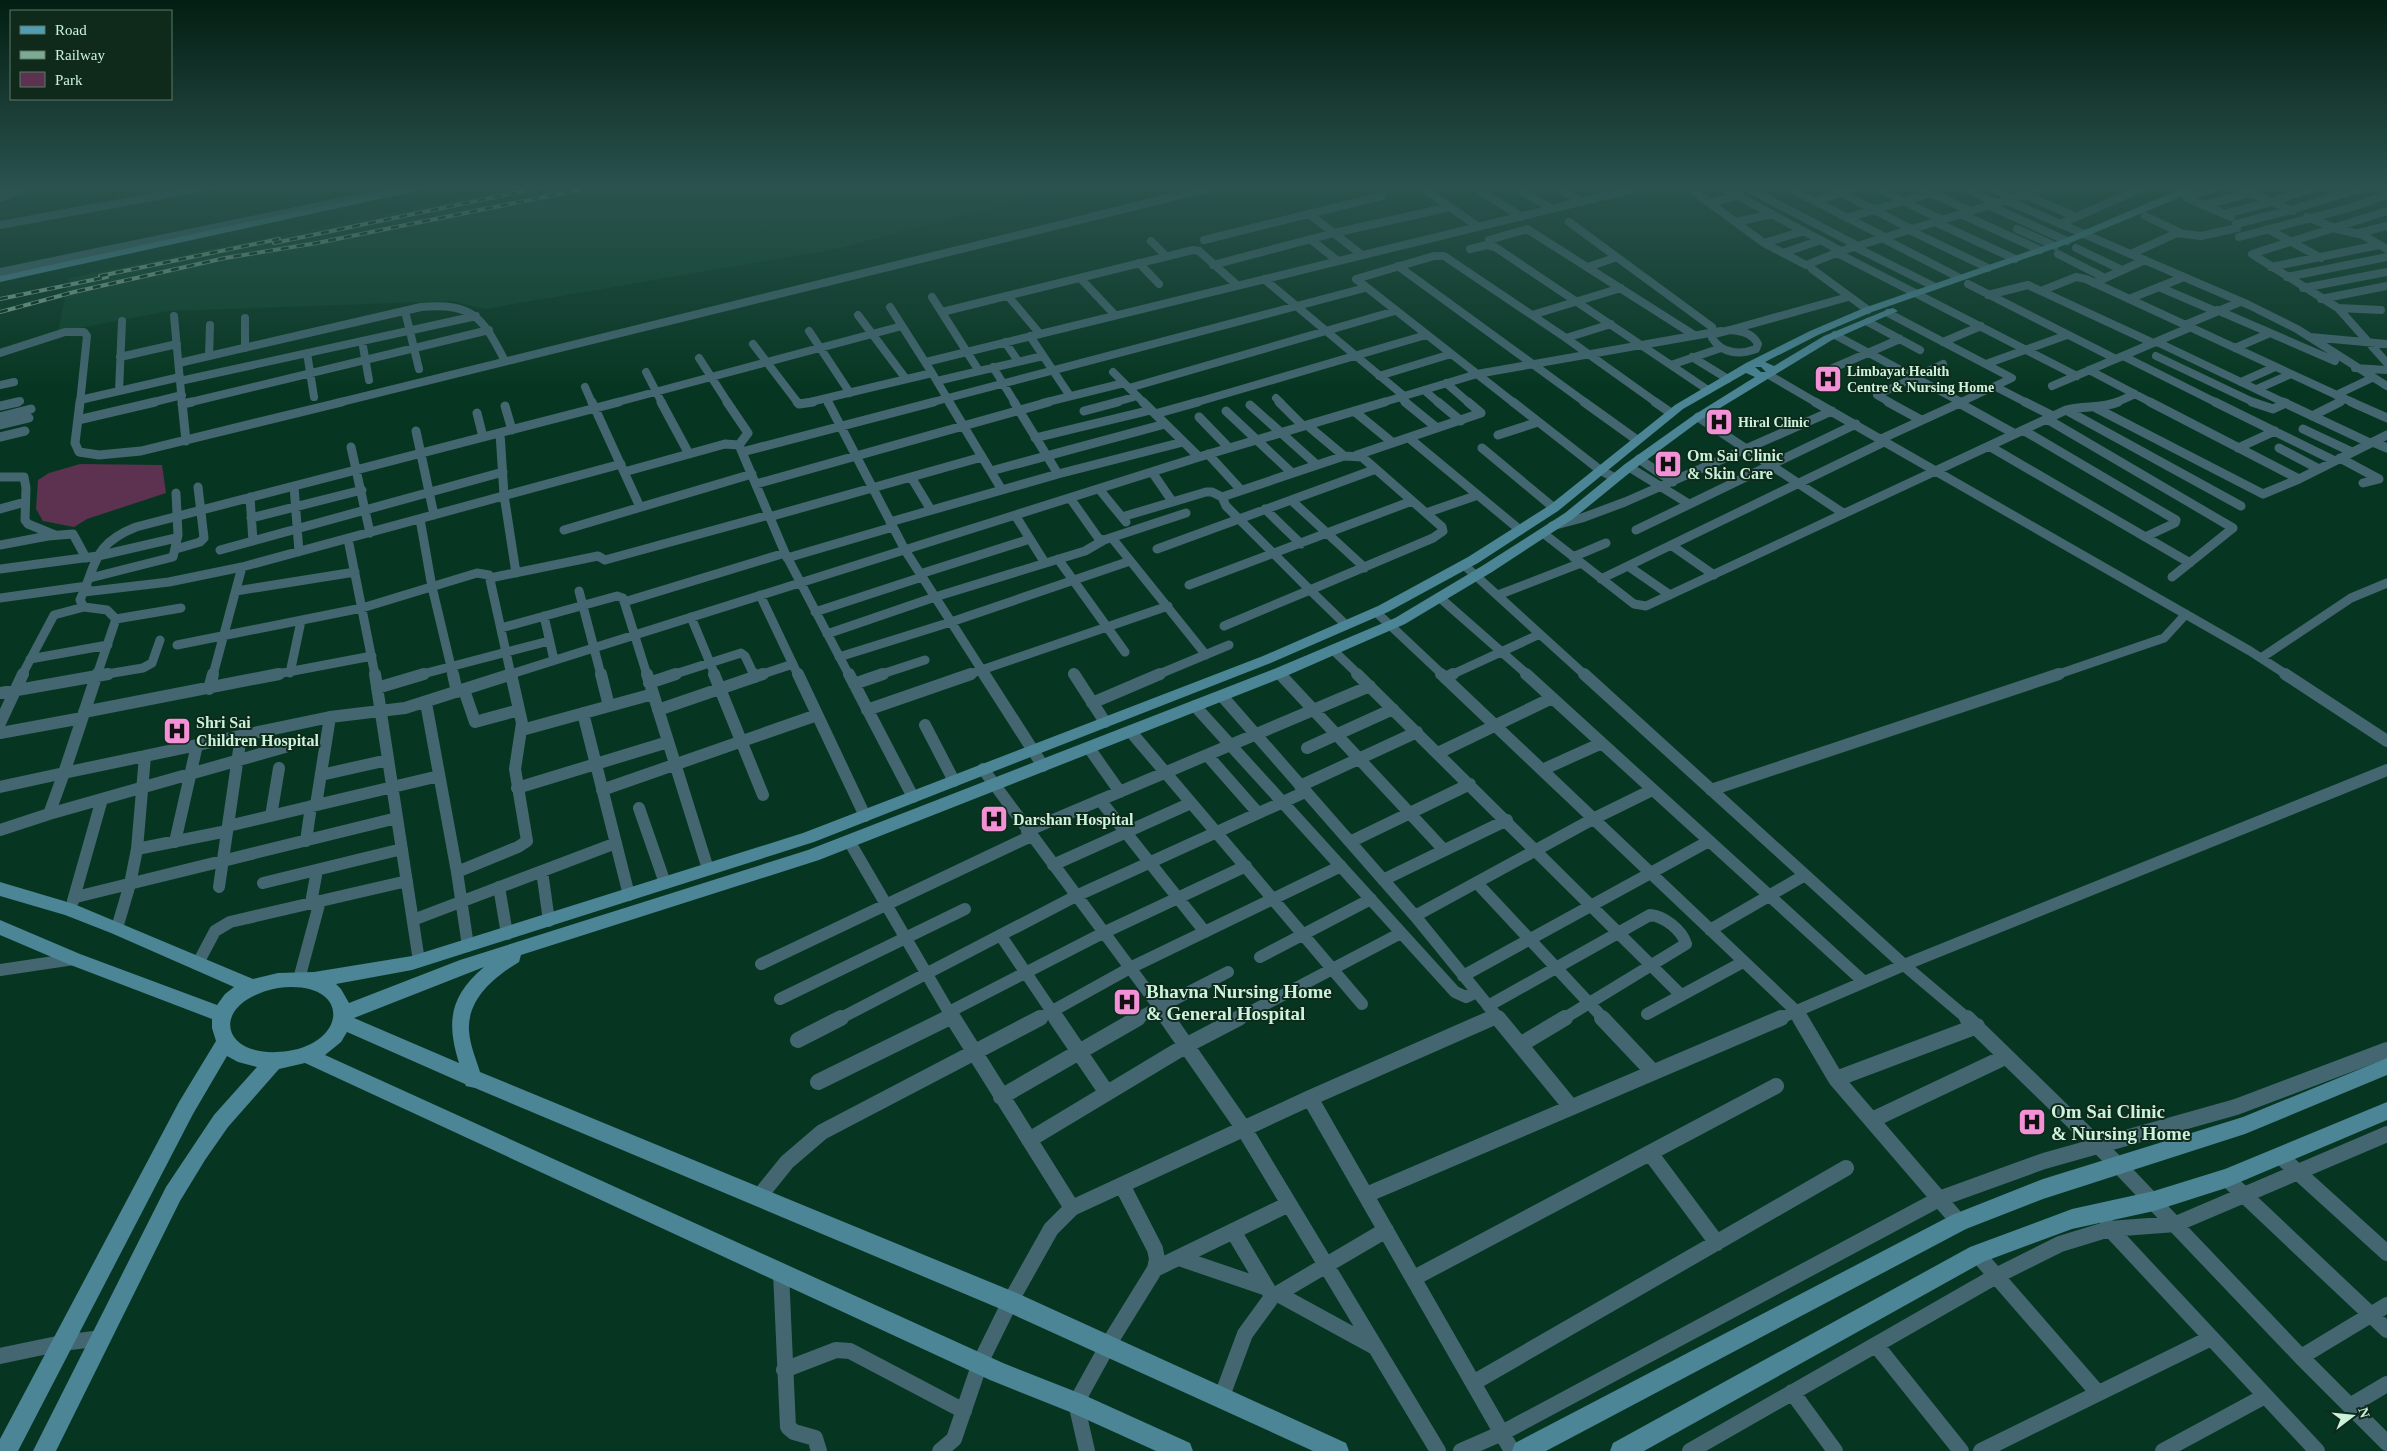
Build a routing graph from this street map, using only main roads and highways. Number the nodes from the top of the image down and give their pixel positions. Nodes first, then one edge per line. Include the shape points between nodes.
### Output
1 (118, 254) edge
2 (2030, 254) edge
3 (2046, 254) edge
4 (0, 279) edge
5 (1751, 366) junction
6 (1769, 374) junction
7 (0, 889) edge
8 (0, 927) edge
9 (560, 936) junction
10 (305, 979) junction
11 (252, 987) junction
12 (221, 1014) junction
13 (342, 1018) junction
14 (226, 1041) junction
15 (306, 1055) junction
16 (274, 1061) junction
17 (2387, 1066) edge
18 (473, 1080) junction
19 (2387, 1111) edge
20 (6, 1451) edge
21 (44, 1451) edge
22 (1182, 1451) edge
23 (1338, 1451) edge
24 (1523, 1451) edge
25 (1621, 1451) edge

1 - 4 main road
2 - 5 main road via 1868,310
3 - 6 main road via 1836,335
5 - 6 main road via 1752,372
5 - 10 main road via 1672,413 1554,508 1464,565 1376,612 1268,660 808,838 419,961 354,974
6 - 9 main road via 1698,417 1548,530 1390,625 1222,696 814,855
7 - 11 main road via 72,903 117,928
8 - 12 main road
9 - 13 main road via 460,968
9 - 18 main road via 499,964 477,984 465,1007 460,1030
10 - 11 main road via 274,980
10 - 13 main road via 329,988 341,1004
11 - 12 main road via 236,995
12 - 14 main road via 220,1030
13 - 15 main road via 336,1035
13 - 18 main road
14 - 16 main road via 228,1046 245,1057
14 - 20 main road via 186,1108
15 - 16 main road
15 - 22 main road via 980,1363
16 - 21 main road via 221,1122 173,1194
17 - 24 main road via 2245,1125 2043,1189 1959,1222
18 - 23 main road via 1010,1302
19 - 25 main road via 2226,1178 2102,1221 2072,1219 1977,1254

